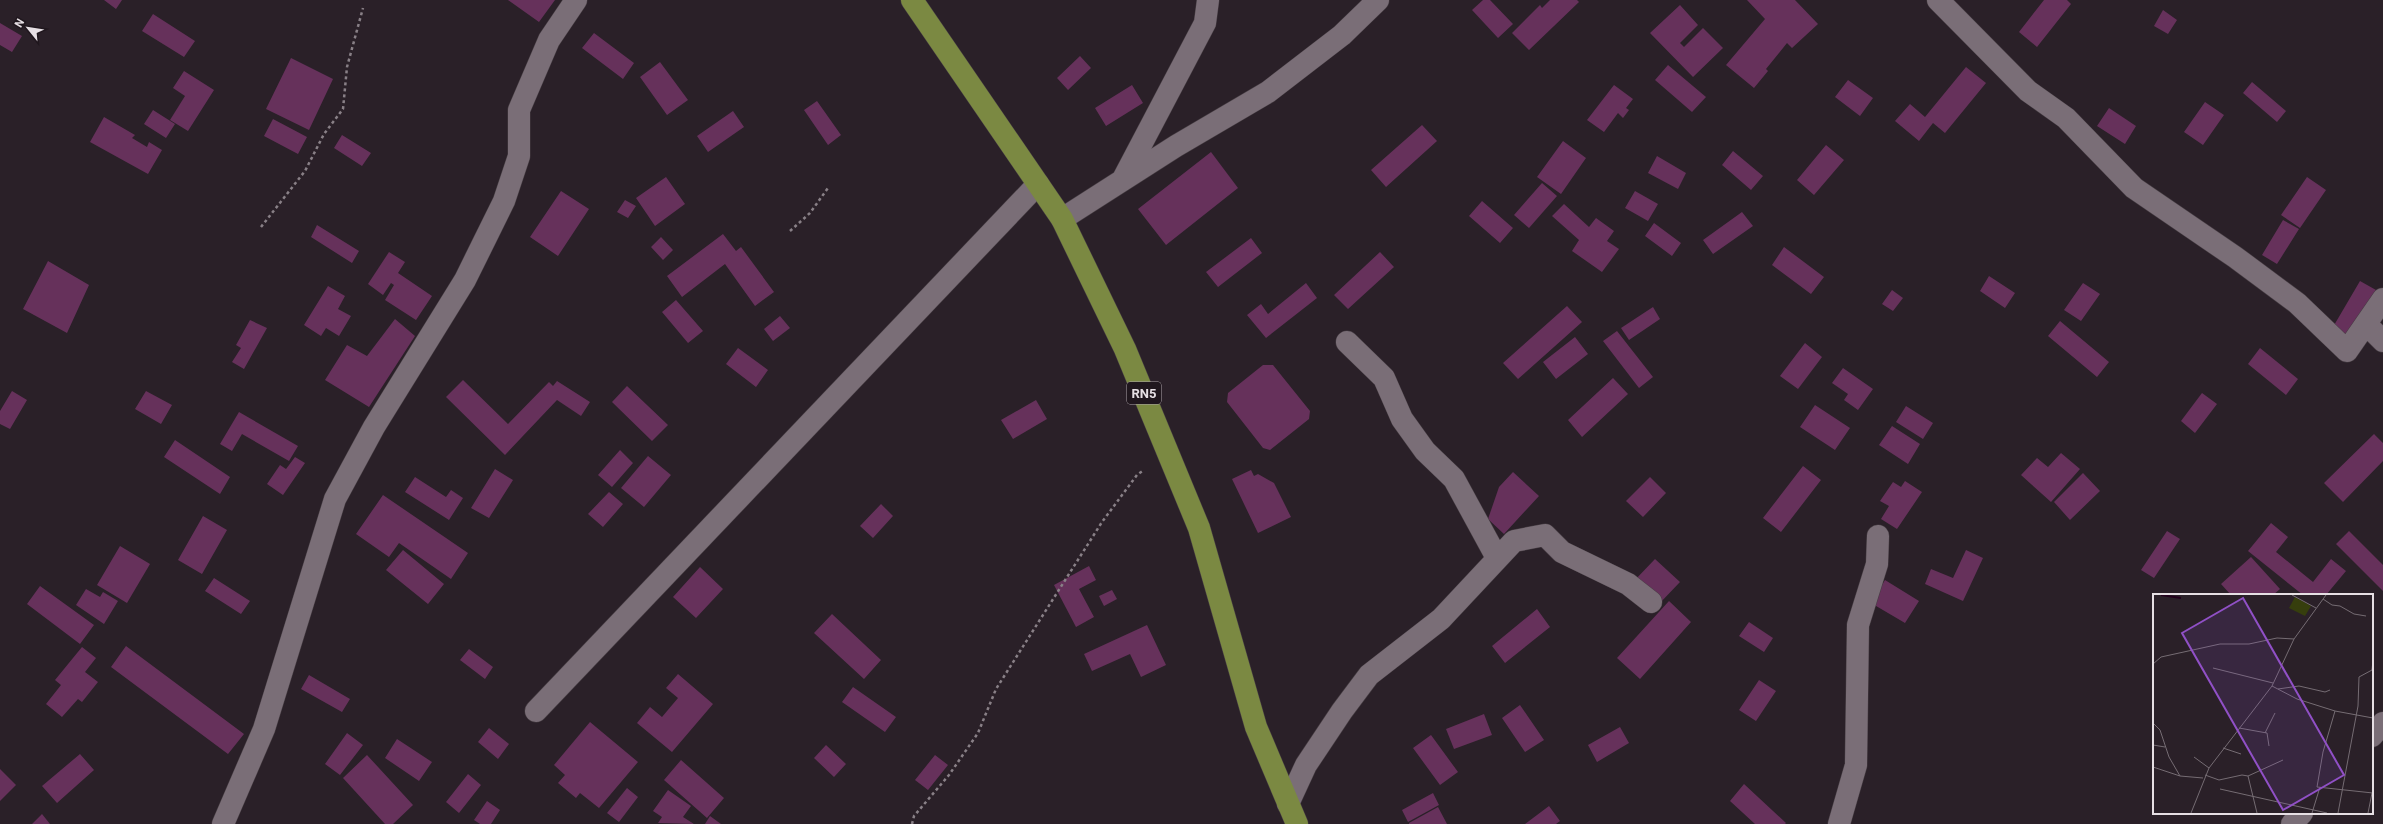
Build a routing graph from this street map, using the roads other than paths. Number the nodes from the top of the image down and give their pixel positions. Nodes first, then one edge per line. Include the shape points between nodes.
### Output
1 (576, 0) edge
2 (912, 0) edge
3 (1208, 0) edge
4 (1378, 0) edge
5 (1938, 0) edge
6 (1123, 179) junction
7 (1038, 184) junction
8 (1062, 219) junction
9 (2383, 299) edge
10 (2367, 325) junction
11 (2383, 341) edge
12 (1347, 342) dead end
13 (1878, 536) dead end
14 (1497, 558) junction
15 (1651, 602) dead end
16 (536, 711) dead end
17 (2383, 723) edge
18 (2373, 735) edge
19 (1288, 804) junction
20 (2301, 814) edge
21 (223, 824) edge
22 (1297, 824) edge
23 (1839, 824) edge
24 (2292, 824) edge

1 - 21 street via 550,40 519,110 519,156 504,201 465,280 374,427 335,499 264,729
2 - 7 highway, RN5
3 - 6 street via 1205,23
4 - 6 street via 1342,36 1268,92
5 - 10 street via 2028,91 2066,118 2134,188 2297,303 2347,351
6 - 8 street
7 - 8 highway, RN5
7 - 16 street
8 - 19 highway, RN5 via 1125,349 1199,528 1256,727
9 - 10 street
10 - 11 street
12 - 14 street via 1384,378 1402,419 1425,451 1454,478
13 - 23 street via 1877,564 1858,625 1856,765
14 - 15 street via 1514,541 1545,535 1562,552 1628,584
14 - 19 street via 1441,620 1369,675 1306,765
17 - 18 street
19 - 22 highway, RN5
20 - 24 street

